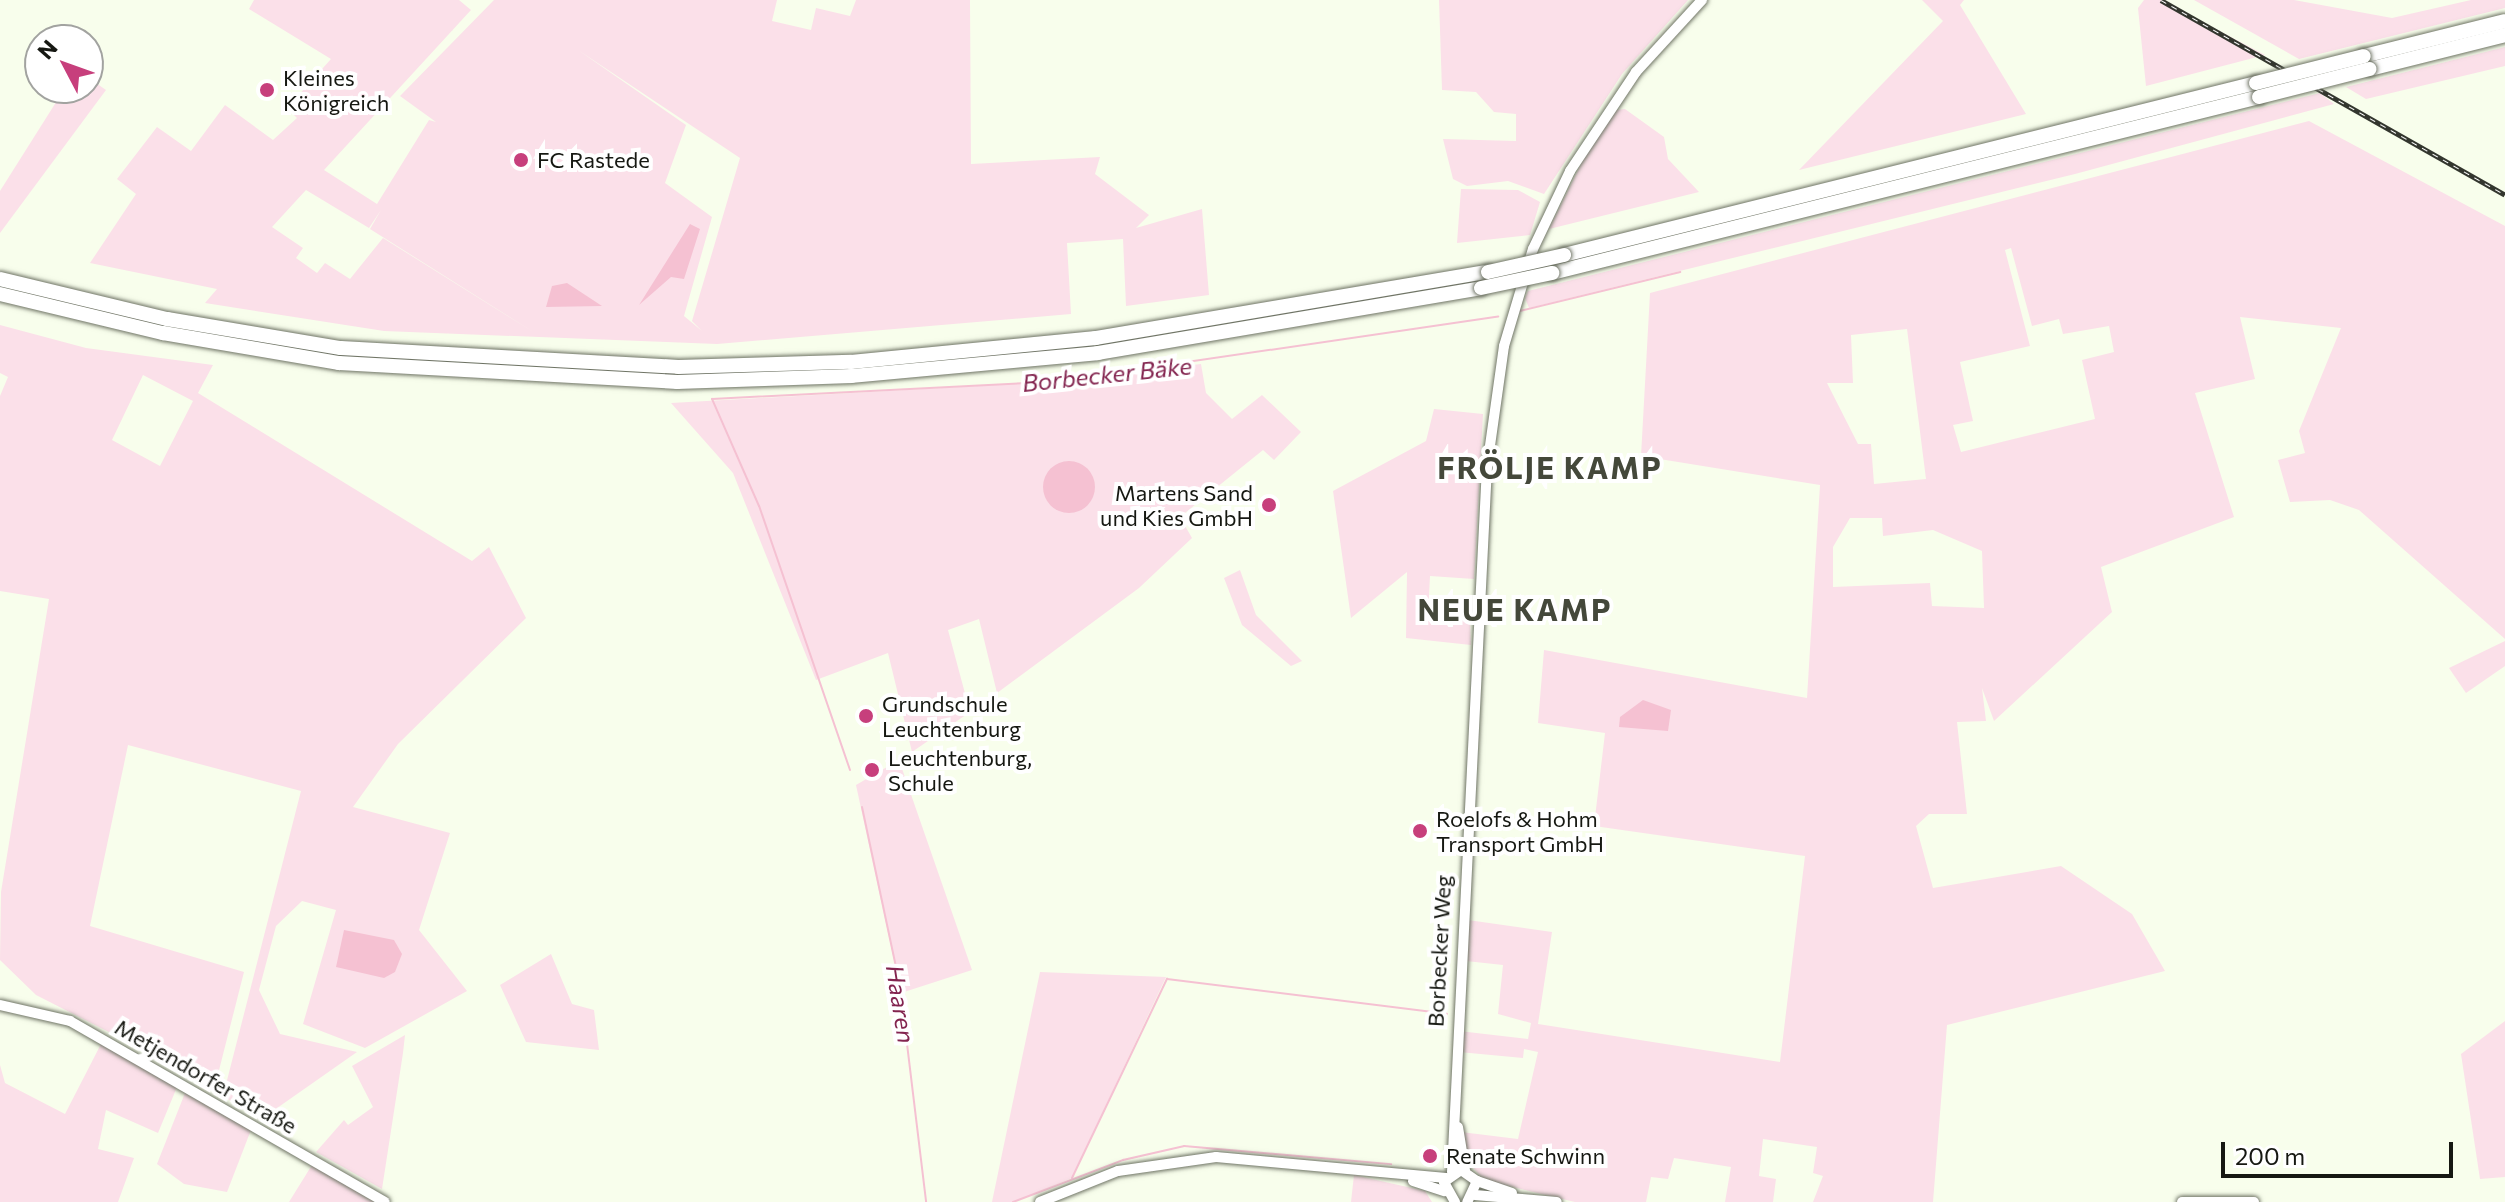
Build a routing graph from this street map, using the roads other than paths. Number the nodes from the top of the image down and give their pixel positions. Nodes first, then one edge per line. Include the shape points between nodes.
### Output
1 (1702, 0) edge
2 (2505, 21) edge
3 (2505, 35) edge
4 (2367, 62) junction
5 (2258, 90) junction
6 (0, 279) edge
7 (0, 294) edge
8 (0, 1005) edge
9 (1453, 1101) junction
10 (1465, 1170) junction
11 (1449, 1175) junction
12 (1396, 1176) junction
13 (1477, 1181) junction
14 (1517, 1195) junction
15 (1471, 1198) edge
16 (1450, 1199) edge
17 (385, 1202) edge
18 (1040, 1202) edge
19 (1557, 1202) edge
20 (2182, 1202) edge
21 (2254, 1202) edge

1 - 9 street, Borbecker Weg via 1636,72 1581,151 1543,226 1509,325 1487,467
2 - 4 highway
3 - 4 highway
4 - 5 highway, bridge
5 - 6 highway, bridge via 1488,272 1096,338 851,362 678,367 341,348 167,319
5 - 7 highway, bridge via 1481,288 1098,353 852,376 677,382 339,363 163,333
8 - 17 street, Metjendorfer Straße via 70,1021
9 - 10 street, Borbecker Weg
9 - 11 street, Borbecker Weg
10 - 11 street
10 - 13 street
11 - 12 street
11 - 16 street, Borbecker Weg
12 - 16 street
12 - 18 street via 1191,1159 1118,1171
13 - 14 street
13 - 15 street
14 - 15 street
14 - 19 street
20 - 21 street

